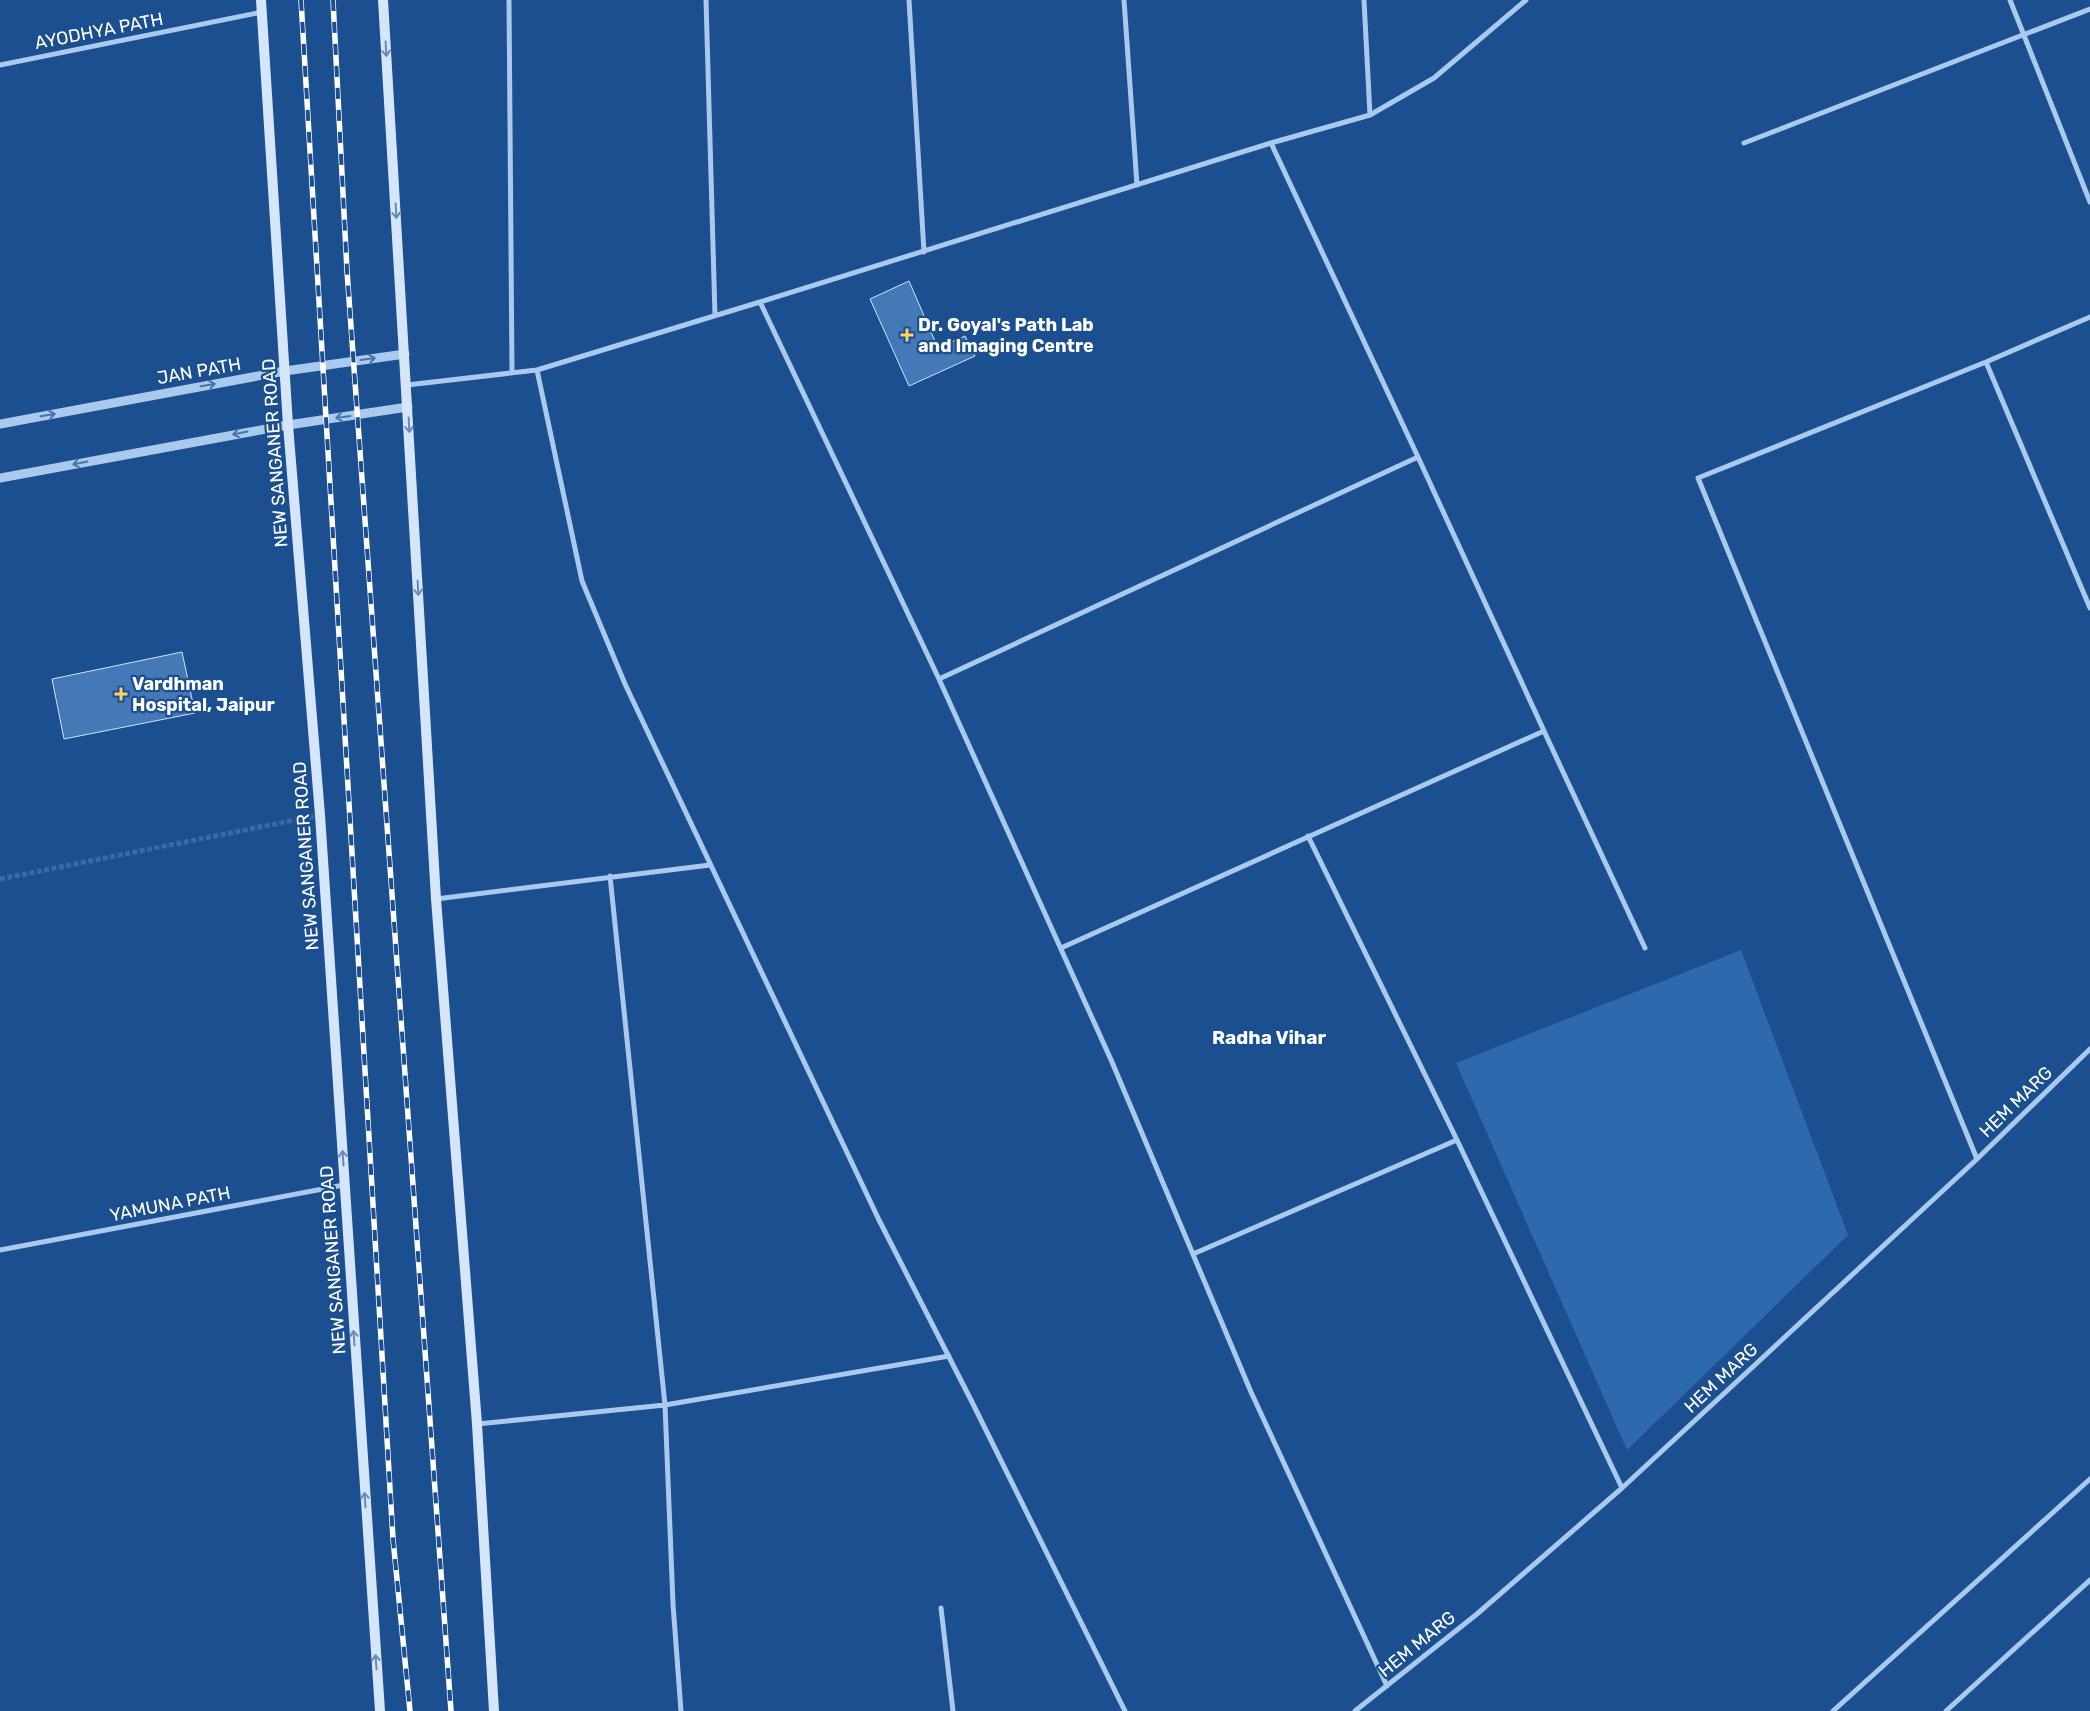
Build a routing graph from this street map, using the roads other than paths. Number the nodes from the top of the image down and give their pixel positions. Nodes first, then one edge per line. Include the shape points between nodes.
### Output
1 (261, 0) edge
2 (383, 0) edge
3 (509, 0) edge
4 (706, 0) edge
5 (909, 0) edge
6 (1124, 0) edge
7 (1364, 0) edge
8 (1526, 0) edge
9 (2010, 0) edge
10 (2090, 9) edge
11 (262, 12) junction
12 (2022, 35) junction
13 (0, 65) edge
14 (1370, 115) junction
15 (1271, 143) junction
16 (1744, 143) dead end
17 (1137, 185) junction
18 (2090, 202) edge
19 (924, 252) junction
20 (760, 302) junction
21 (716, 316) junction
22 (2090, 317) edge
23 (405, 354) junction
24 (1986, 362) junction
25 (537, 370) junction
26 (285, 371) junction
27 (512, 373) junction
28 (407, 385) junction
29 (408, 407) junction
30 (0, 424) edge
31 (288, 424) junction
32 (1418, 457) junction
33 (0, 478) edge
34 (2090, 608) edge
35 (939, 680) junction
36 (1544, 731) junction
37 (1308, 836) junction
38 (710, 865) junction
39 (610, 876) junction
40 (436, 899) junction
41 (1061, 948) junction
42 (1645, 948) dead end
43 (2090, 1049) edge
44 (1457, 1140) junction
45 (1977, 1159) junction
46 (344, 1185) junction
47 (0, 1250) edge
48 (1193, 1254) junction
49 (949, 1356) junction
50 (664, 1405) junction
51 (477, 1424) junction
52 (2090, 1479) edge
53 (1622, 1488) junction
54 (2090, 1580) edge
55 (941, 1608) dead end
56 (1387, 1686) junction
57 (380, 1711) edge
58 (494, 1711) edge
59 (681, 1711) edge
60 (953, 1711) edge
61 (1125, 1711) edge
62 (1355, 1711) edge
63 (1833, 1711) edge
64 (1946, 1711) edge

1 - 11 main road, NEW SANGANER ROAD
2 -> 23 main road
3 - 27 street
4 - 21 street
5 - 19 street
6 - 17 street
7 - 14 street
8 - 14 street via 1434,78
9 - 12 street
10 - 12 street
11 - 13 street, AYODHYA PATH
11 - 26 main road, NEW SANGANER ROAD
12 - 16 street
12 - 18 street
14 - 15 street
15 - 17 street
15 - 32 street
17 - 19 street
19 - 20 street
20 - 21 street
20 - 35 street
21 - 25 street
22 - 24 street
26 -> 23 street, JAN PATH
23 - 28 main road
24 - 34 street
24 - 45 street via 1698,478
25 - 27 street
25 - 38 street via 582,581 625,684
30 -> 26 street, JAN PATH
26 - 31 main road, NEW SANGANER ROAD
27 - 28 street
28 - 29 main road
29 -> 31 street
29 -> 40 main road
31 -> 33 street
46 -> 31 main road, NEW SANGANER ROAD via 320,815
32 - 35 street
32 - 36 street
35 - 41 street
36 - 37 street
36 - 42 street
37 - 41 street
37 - 44 street
38 - 39 street
38 - 49 street via 879,1220
39 - 40 street
39 - 50 street
40 - 51 main road
41 - 48 street
43 - 45 street, HEM MARG
44 - 48 street
44 - 53 street
45 - 53 street, HEM MARG
46 - 47 street, YAMUNA PATH
57 -> 46 main road, NEW SANGANER ROAD
48 - 56 street via 1250,1392
49 - 50 street
49 - 61 street
50 - 51 street
50 - 59 street
51 - 58 main road
52 - 63 street
53 - 56 street, HEM MARG via 1477,1614
54 - 64 street
55 - 60 street
56 - 62 street, HEM MARG

